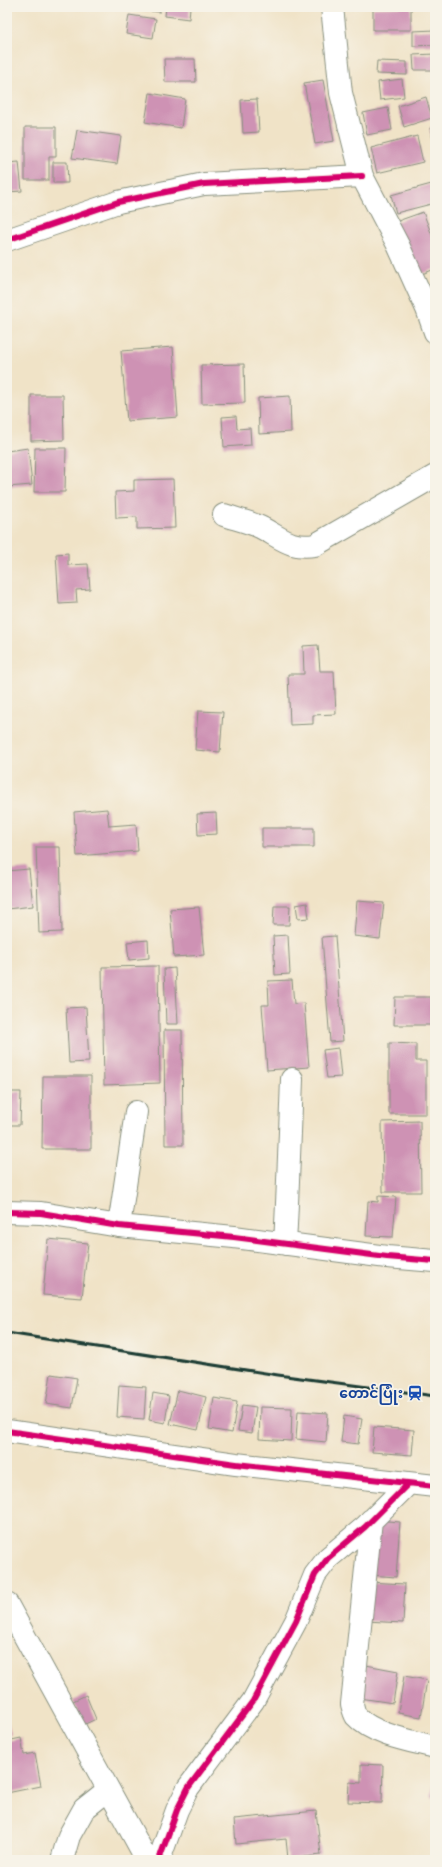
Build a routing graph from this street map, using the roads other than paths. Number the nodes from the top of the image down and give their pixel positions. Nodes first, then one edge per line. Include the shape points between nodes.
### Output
1 (332, 7) edge
2 (362, 176) junction
3 (7, 240) edge
4 (435, 332) edge
5 (435, 476) edge
6 (224, 515) dead end
7 (292, 1079) dead end
8 (136, 1112) dead end
9 (7, 1212) edge
10 (119, 1226) junction
11 (285, 1244) junction
12 (435, 1261) edge
13 (7, 1431) edge
14 (408, 1484) junction
15 (435, 1486) edge
16 (371, 1520) junction
17 (7, 1604) edge
18 (435, 1747) edge
19 (108, 1790) junction
20 (62, 1860) edge
21 (147, 1860) edge
22 (159, 1860) edge

1 - 2 street via 341,93
2 - 3 street via 204,184 118,202
2 - 4 street via 398,245
5 - 6 street via 315,545 295,546 259,527
7 - 11 street
8 - 10 street
9 - 10 street via 41,1214
10 - 11 street
11 - 12 street
13 - 14 street via 236,1464
14 - 15 street
14 - 16 street
16 - 18 street via 352,1704 355,1715 366,1724 388,1734
16 - 22 street via 328,1558 316,1575 296,1621 253,1701 188,1788
17 - 19 street
19 - 20 street via 84,1809 69,1836
19 - 21 street

